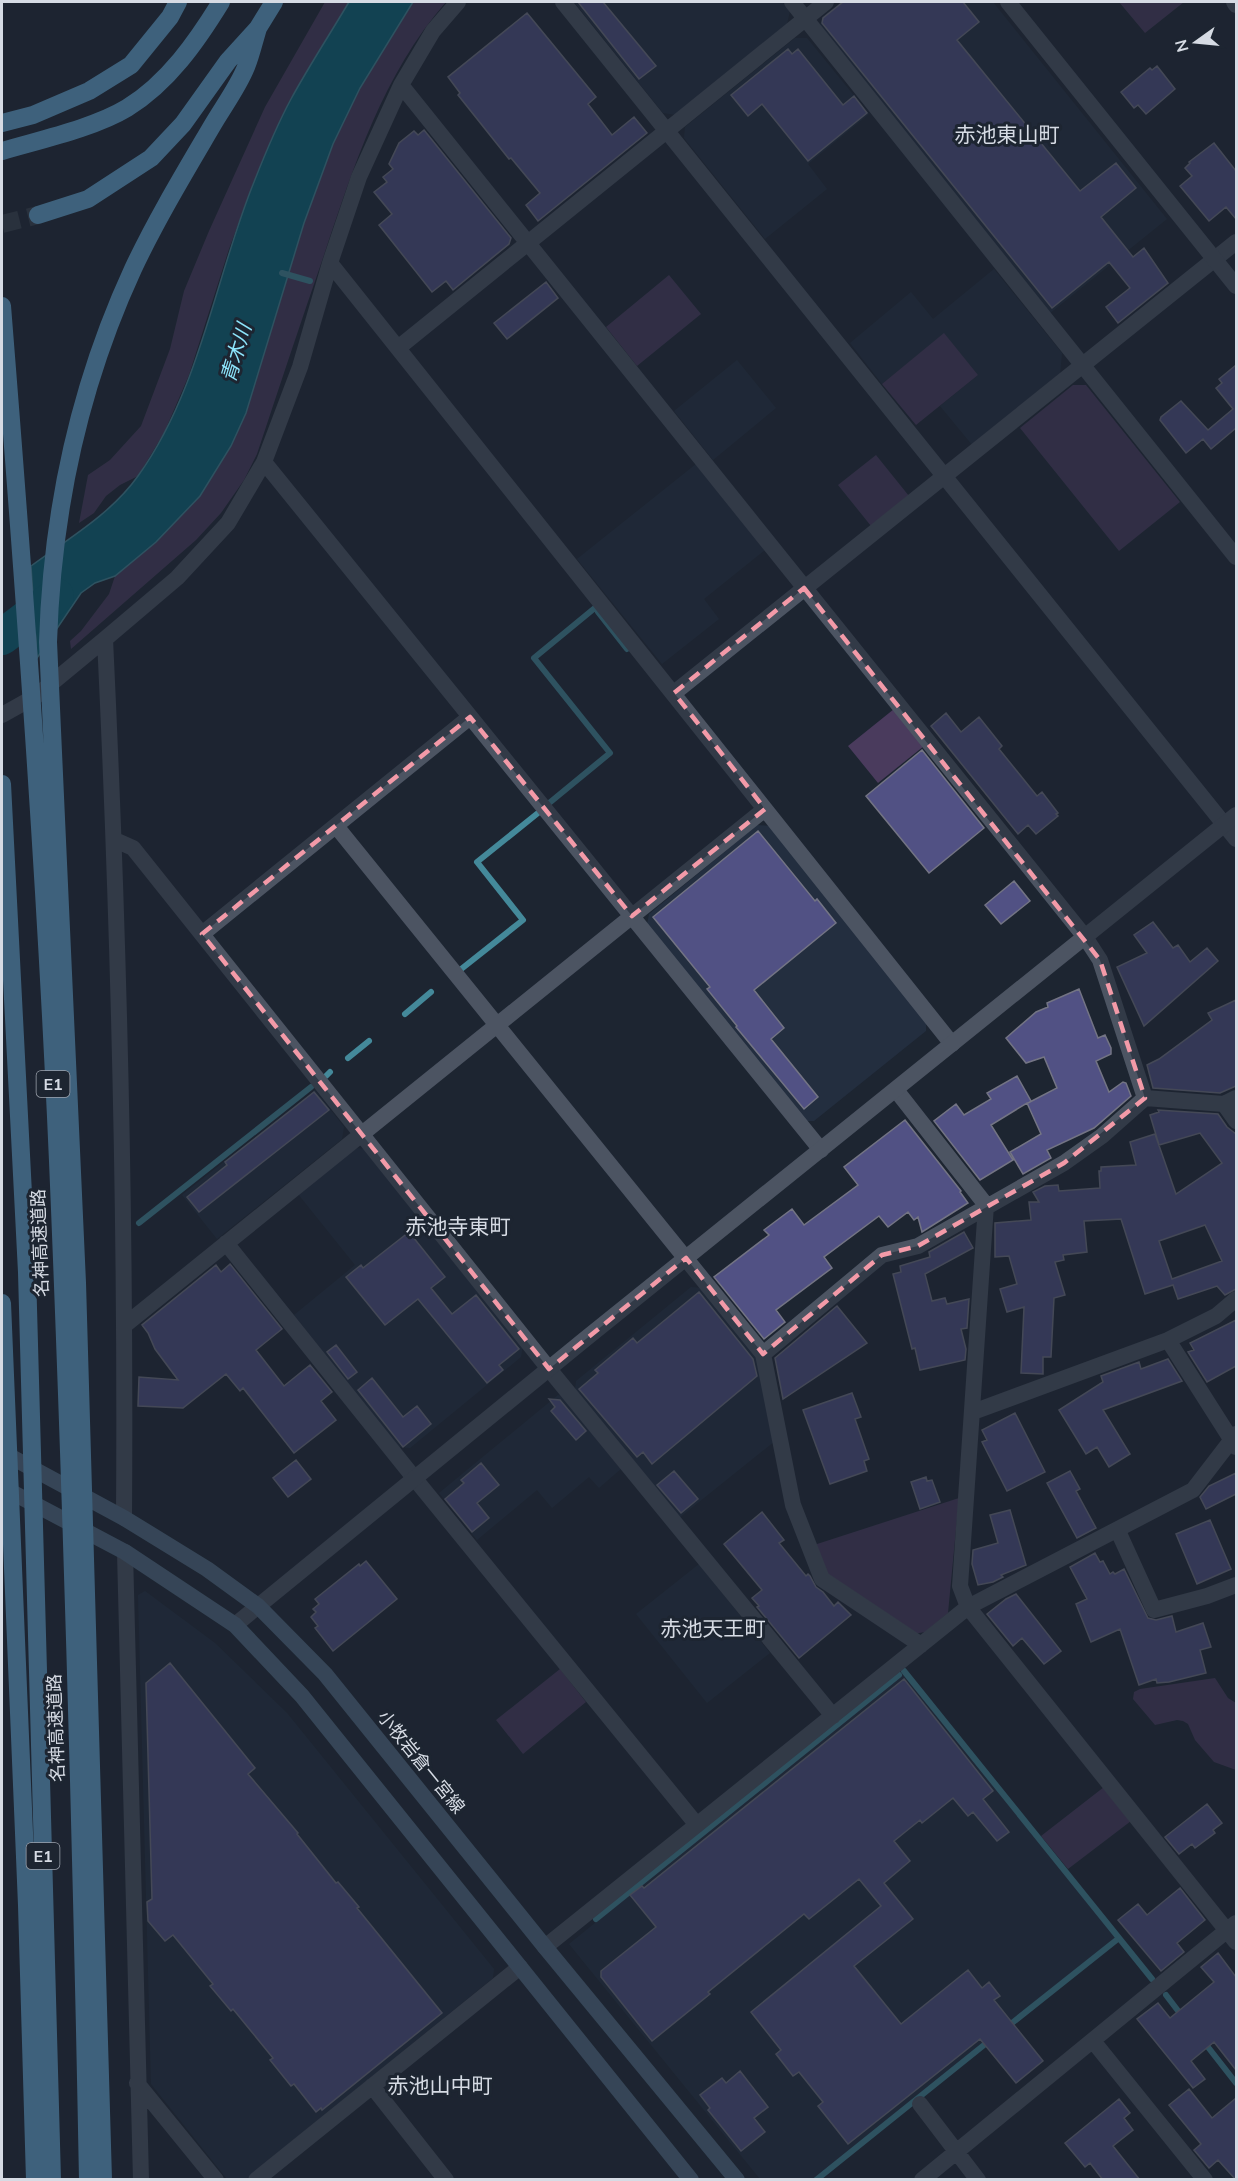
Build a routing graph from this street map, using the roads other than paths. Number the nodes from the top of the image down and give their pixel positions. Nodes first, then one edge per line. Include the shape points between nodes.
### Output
1 (178, 2) edge
2 (221, 2) edge
3 (274, 2) edge
4 (458, 2) edge
5 (563, 2) edge
6 (792, 2) edge
7 (826, 2) edge
8 (1008, 2) edge
9 (805, 18) junction
10 (258, 28) junction
11 (401, 85) junction
12 (2, 123) edge
13 (667, 130) junction
14 (2, 151) edge
15 (38, 215) tunnel mouth
16 (1236, 242) edge
17 (528, 243) junction
18 (1215, 259) junction
19 (330, 263) junction
20 (1236, 286) edge
21 (2, 306) edge
22 (398, 348) junction
23 (1083, 365) junction
24 (264, 462) junction
25 (945, 476) junction
26 (1236, 557) edge
27 (804, 588) junction
28 (105, 639) junction
29 (674, 693) junction
30 (2, 714) edge
31 (470, 717) junction
32 (2, 784) edge
33 (765, 809) junction
34 (1231, 820) edge
35 (336, 826) junction
36 (1236, 839) edge
37 (115, 840) junction
38 (632, 916) junction
39 (202, 934) junction
40 (1085, 938) junction
41 (497, 1025) junction
42 (952, 1044) junction
43 (896, 1090) junction
44 (1145, 1098) junction
45 (1230, 1101) edge
46 (1236, 1121) edge
47 (362, 1134) junction
48 (821, 1150) junction
49 (986, 1205) junction
50 (226, 1243) junction
51 (686, 1258) junction
52 (1236, 1299) edge
53 (2, 1303) edge
54 (125, 1325) junction
55 (1168, 1340) junction
56 (763, 1354) junction
57 (549, 1369) junction
58 (973, 1412) junction
59 (1235, 1440) edge
60 (2, 1452) edge
61 (75, 1466) junction
62 (415, 1479) junction
63 (2, 1487) edge
64 (124, 1518) junction
65 (1118, 1531) junction
66 (125, 1552) junction
67 (78, 1554) junction
68 (1236, 1585) edge
69 (258, 1606) junction
70 (968, 1607) junction
71 (235, 1625) junction
72 (921, 1645) junction
73 (833, 1716) junction
74 (697, 1825) junction
75 (1233, 1932) edge
76 (545, 1947) junction
77 (520, 1967) junction
78 (1093, 2041) junction
79 (137, 2083) junction
80 (372, 2086) junction
81 (920, 2104) dead end
82 (956, 2152) junction
83 (35, 2180) edge
84 (52, 2180) edge
85 (88, 2180) edge
86 (103, 2180) edge
87 (141, 2180) edge
88 (216, 2180) edge
89 (256, 2180) edge
90 (446, 2180) edge
91 (691, 2180) edge
92 (737, 2180) edge
93 (922, 2180) edge
94 (978, 2180) edge
95 (1205, 2180) edge

1 - 12 highway via 131,65 89,91 33,115
2 - 14 highway via 199,38 158,84 127,108 87,125
3 - 10 highway
4 - 11 street via 434,31
5 - 13 street
6 - 9 street
7 - 9 street
8 - 18 street
9 - 13 street
9 - 23 street
10 - 15 highway via 152,158 88,199
10 - 61 highway via 246,68 133,268 95,368 69,457 49,591 50,697 77,1283
11 - 17 street
11 - 19 street via 359,177
13 - 17 street
13 - 25 street
16 - 18 street
17 - 22 street
17 - 27 street
18 - 20 street
18 - 23 street
19 - 22 street
19 - 24 street via 300,367
21 - 61 highway, 名神高速道路 / E1 via 32,706
22 - 29 street
23 - 25 street
23 - 26 street
24 - 28 street via 228,523 177,578
24 - 31 street
25 - 27 street
25 - 34 street
27 - 29 street
27 - 40 street
28 - 30 street via 36,696
28 - 37 street
29 - 33 street
31 - 35 street
31 - 38 street
32 - 84 highway, 名神高速道路 / E1 via 27,1272
33 - 38 street
33 - 42 street
34 - 36 street
34 - 40 street
35 - 39 street
35 - 41 street
37 - 39 street via 134,848
37 - 54 street
38 - 41 street
38 - 48 street
39 - 47 street
40 - 42 street
40 - 44 street via 1100,960
41 - 47 street
41 - 51 street
42 - 43 street
43 - 48 street
43 - 49 street
44 - 45 street
44 - 49 street via 1102,1136 1064,1162
45 - 46 street
47 - 50 street
47 - 57 street
48 - 51 street
49 - 56 street via 918,1246 882,1255
49 - 58 street
50 - 54 street
50 - 62 street
51 - 56 street
51 - 57 street
52 - 55 street via 1216,1316
53 - 83 highway
54 - 64 street
55 - 58 street
55 - 59 street
56 - 72 street via 793,1505 822,1579
57 - 62 street
57 - 73 street
58 - 70 street via 960,1586
59 - 65 street via 1193,1490
60 - 64 main road, 小牧岩倉一宮線
61 - 67 highway, 名神高速道路 / E1
62 - 69 street
62 - 74 street
63 - 66 main road
64 - 69 main road, 小牧岩倉一宮線
65 - 68 street via 1154,1610
65 - 70 street
66 - 71 main road
66 - 79 street
67 - 85 highway, 名神高速道路 / E1
67 - 86 highway
69 - 71 street
69 - 76 main road, 小牧岩倉一宮線 via 325,1674
70 - 72 street
70 - 75 street
71 - 77 main road via 302,1696
72 - 73 street
73 - 74 street
74 - 76 street
75 - 78 street
76 - 92 main road, 小牧岩倉一宮線
77 - 80 street
77 - 91 main road
78 - 82 street
78 - 95 street
79 - 87 street
79 - 88 street
80 - 89 street
80 - 90 street
81 - 82 street
82 - 93 street
82 - 94 street

